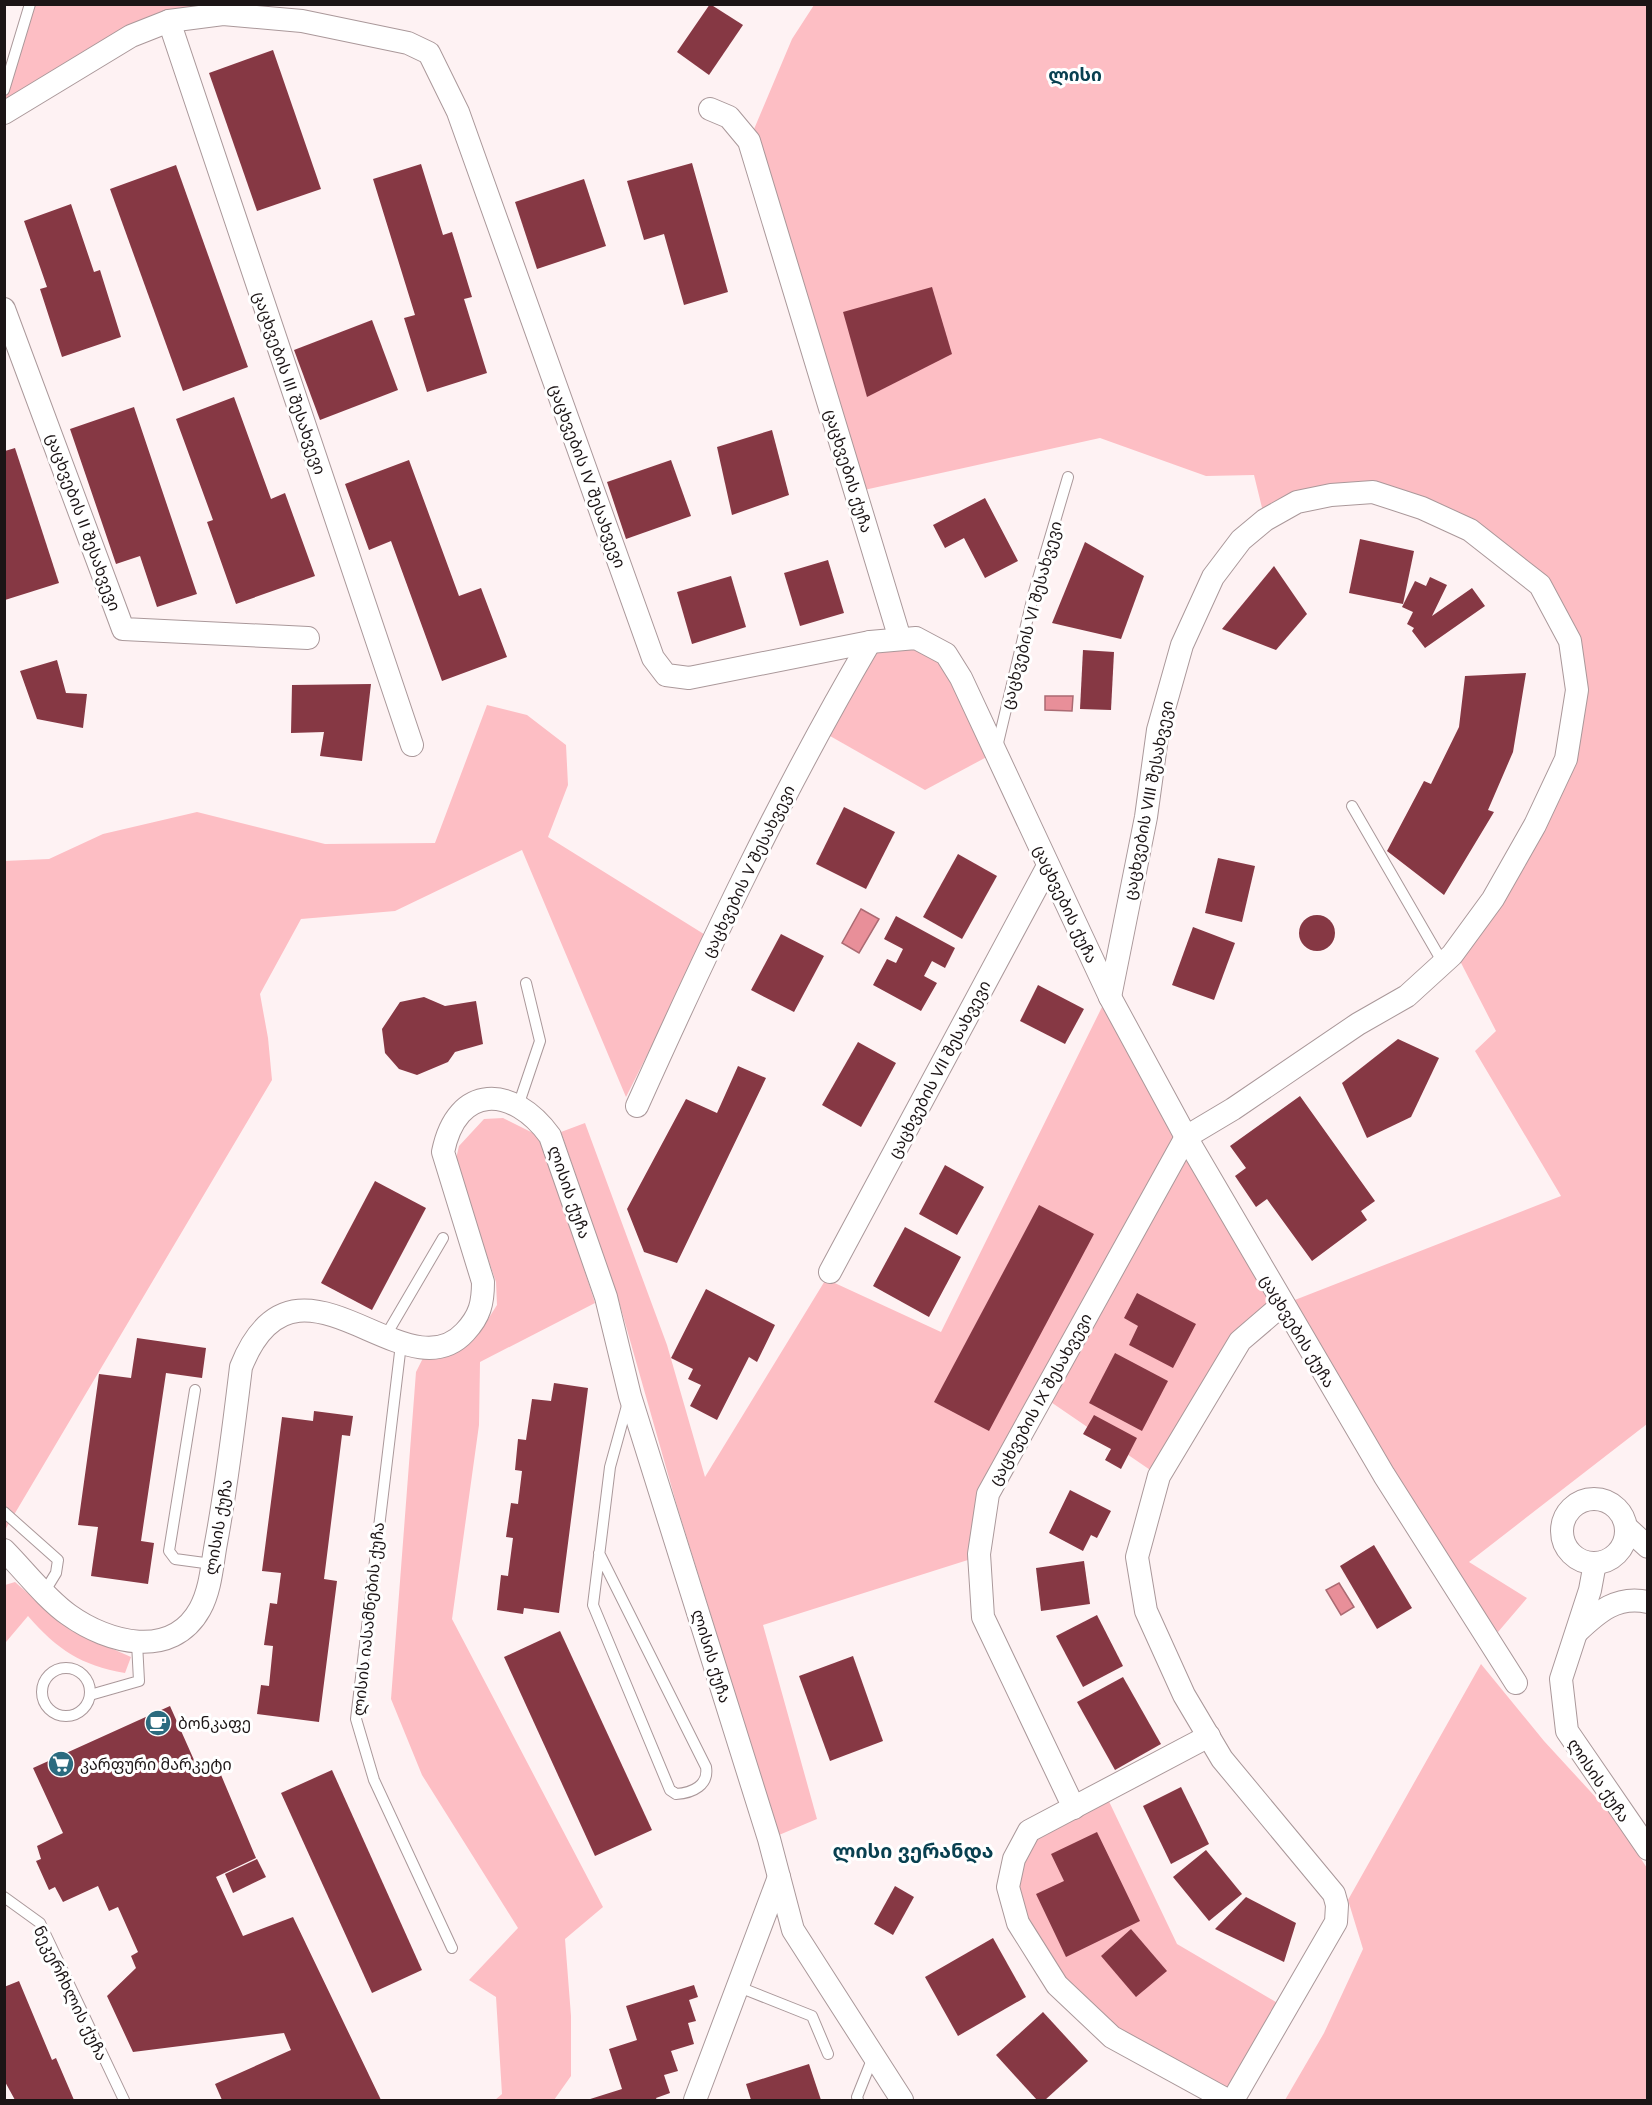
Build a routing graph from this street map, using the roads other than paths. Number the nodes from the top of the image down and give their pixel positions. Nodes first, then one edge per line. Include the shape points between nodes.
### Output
1 (30, 4) edge
2 (196, 11) edge
3 (169, 21) junction
4 (4, 90) edge
5 (710, 109) dead end
6 (4, 113) edge
7 (4, 309) edge
8 (1068, 477) dead end
9 (308, 638) dead end
10 (900, 639) junction
11 (870, 642) junction
12 (412, 745) dead end
13 (996, 752) junction
14 (1352, 806) dead end
15 (1048, 866) junction
16 (1443, 963) junction
17 (526, 983) dead end
18 (1110, 997) junction
19 (518, 1106) junction
20 (637, 1106) dead end
21 (1185, 1137) junction
22 (443, 1238) dead end
23 (831, 1272) dead end
24 (1282, 1305) junction
25 (393, 1341) junction
26 (195, 1390) dead end
27 (630, 1396) junction
28 (4, 1512) edge
29 (1626, 1527) junction
30 (1647, 1547) edge
31 (4, 1550) edge
32 (599, 1553) junction
33 (1595, 1563) junction
34 (212, 1564) junction
35 (45, 1591) junction
36 (1647, 1602) edge
37 (1574, 1635) junction
38 (137, 1643) junction
39 (1516, 1683) dead end
40 (90, 1695) junction
41 (1209, 1736) junction
42 (1074, 1808) junction
43 (1647, 1849) edge
44 (780, 1878) junction
45 (4, 1897) edge
46 (452, 1948) dead end
47 (739, 1987) junction
48 (828, 2054) dead end
49 (873, 2057) junction
50 (124, 2100) edge
51 (695, 2100) edge
52 (858, 2100) edge
53 (902, 2100) edge
54 (1227, 2100) edge
55 (1233, 2100) edge

1 - 4 lane
2 - 3 street
2 - 11 street, ცაცხვების IV შესახვევი via 302,21 408,43 429,53 458,112 652,658 666,675 689,678
3 - 6 street via 131,36
3 - 12 street, ცაცხვების III შესახვევი
5 - 10 street, ცაცხვების ქუჩა via 729,117 749,141
7 - 9 street, ცაცხვების II შესახვევი via 123,630
8 - 13 lane, ცაცხვების VI შესახვევი via 1034,592
10 - 11 street, ცაცხვების IV შესახვევი
10 - 13 street, ცაცხვების ქუჩა via 916,638 946,654
11 - 20 street, ცაცხვების V შესახვევი via 817,732 712,939
13 - 15 street, ცაცხვების ქუჩა
14 - 16 lane
15 - 18 street, ცაცხვების ქუჩა
15 - 23 street, ცაცხვების VII შესახვევი
16 - 18 street, ცაცხვების VIII შესახვევი via 1493,899 1535,825 1566,759 1577,690 1570,641 1540,585 1470,530 1422,508 1372,492 1331,495 1297,501 1265,520 1242,540 1213,577 1182,645 1158,730 1146,816
16 - 21 street, ცაცხვების VIII შესახვევი via 1407,996
17 - 19 lane via 540,1041
18 - 21 street, ცაცხვების ქუჩა
19 - 25 street, ლისის ქუჩა via 499,1098 477,1100 459,1113 447,1132 443,1152 483,1282 483,1303 476,1320 462,1335 440,1347 420,1348
19 - 27 street, ლისის ქუჩა via 537,1118 550,1136 606,1296
21 - 24 street, ცაცხვების ქუჩა
21 - 42 street, ცაცხვების IX შესახვევი via 988,1494 979,1554 983,1617
22 - 25 lane
24 - 39 street, ცაცხვების ქუჩა via 1383,1475
24 - 41 street via 1240,1341 1159,1476 1137,1557 1146,1611 1184,1695
25 - 34 street, ლისის ქუჩა via 333,1313 306,1311 282,1316 263,1329 249,1346 241,1367
25 - 46 lane, ლისის იასამნების ქუჩა via 356,1719 374,1780
26 - 34 lane via 169,1551 175,1559
27 - 32 lane via 610,1467
27 - 44 street, ლისის ქუჩა
28 - 35 lane via 58,1560 56,1573
29 - 30 street
29 - 33 street via 1626,1538 1615,1556
29 - 33 street via 1609,1502 1588,1500 1570,1510 1562,1530 1563,1540 1575,1557
31 - 35 street, ლისის ქუჩა
32 - 32 lane via 706,1767 708,1777 704,1784 684,1794 670,1790 593,1605
33 - 37 street, ლისის ქუჩა
34 - 38 street, ლისის ქუჩა via 200,1609 187,1626 170,1637
35 - 38 street, ლისის ქუჩა via 76,1619 101,1633
36 - 37 street, ლისის ქუჩა via 1634,1599 1616,1603 1597,1613
37 - 43 street, ლისის ქუჩა via 1561,1679 1567,1731
38 - 40 lane via 139,1681
40 - 40 lane via 82,1710 67,1716 46,1705 42,1690 54,1671 69,1668 83,1674
41 - 42 street
41 - 55 street via 1222,1759 1334,1894 1337,1905 1336,1922
42 - 54 street via 1029,1831 1014,1859 1008,1887 1018,1923 1057,1985 1112,2037
44 - 47 street
44 - 49 street, ლისის ქუჩა via 793,1930
45 - 50 lane, ნეკერჩხლის ქუჩა via 40,1923
47 - 48 lane via 812,2016
47 - 51 street
49 - 52 lane
49 - 53 street, ლისის ქუჩა

